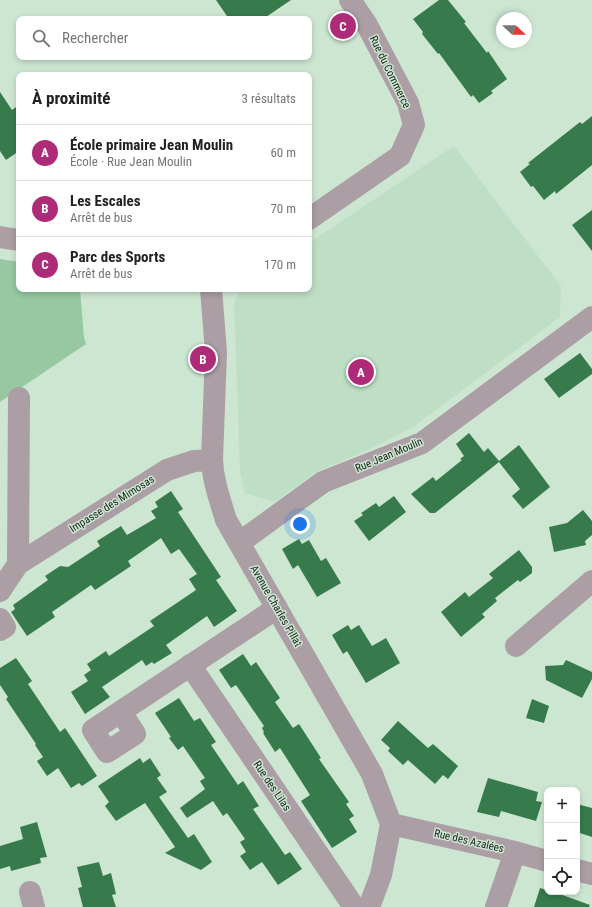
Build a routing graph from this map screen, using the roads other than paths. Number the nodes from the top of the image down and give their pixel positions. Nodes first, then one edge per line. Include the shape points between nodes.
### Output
1 (350, 0) edge
2 (312, 216) edge
3 (0, 237) edge
4 (16, 240) edge
5 (211, 292) edge
6 (592, 317) edge
7 (19, 398) dead end
8 (212, 460) junction
9 (239, 543) junction
10 (18, 564) junction
11 (592, 581) edge
12 (0, 591) edge
13 (277, 608) junction
14 (0, 619) edge
15 (0, 630) edge
16 (516, 646) dead end
17 (190, 666) junction
18 (120, 712) dead end
19 (391, 824) junction
20 (515, 852) junction
21 (544, 860) edge
22 (580, 871) edge
23 (592, 874) edge
24 (354, 907) edge
25 (369, 907) edge
26 (496, 907) edge

1 - 2 street, Rue du Commerce via 367,25 408,103 414,125 400,156
3 - 4 street
5 - 8 street, Avenue Charles Pillat via 216,352
6 - 9 street, Rue Jean Moulin via 422,443 323,482
7 - 10 street
8 - 9 street, Avenue Charles Pillat via 226,520
8 - 10 street, Impasse des Mimosas via 194,461 167,470
9 - 13 street, Avenue Charles Pillat
10 - 12 street, Impasse des Mimosas
11 - 16 street
13 - 17 street
13 - 19 street, Avenue Charles Pillat via 372,774
14 - 15 street via 5,627
17 - 18 street
17 - 24 street, Rue des Lilas
19 - 20 street, Rue des Azalées
19 - 25 street via 381,875
20 - 21 street, Rue des Azalées
20 - 26 street
22 - 23 street

